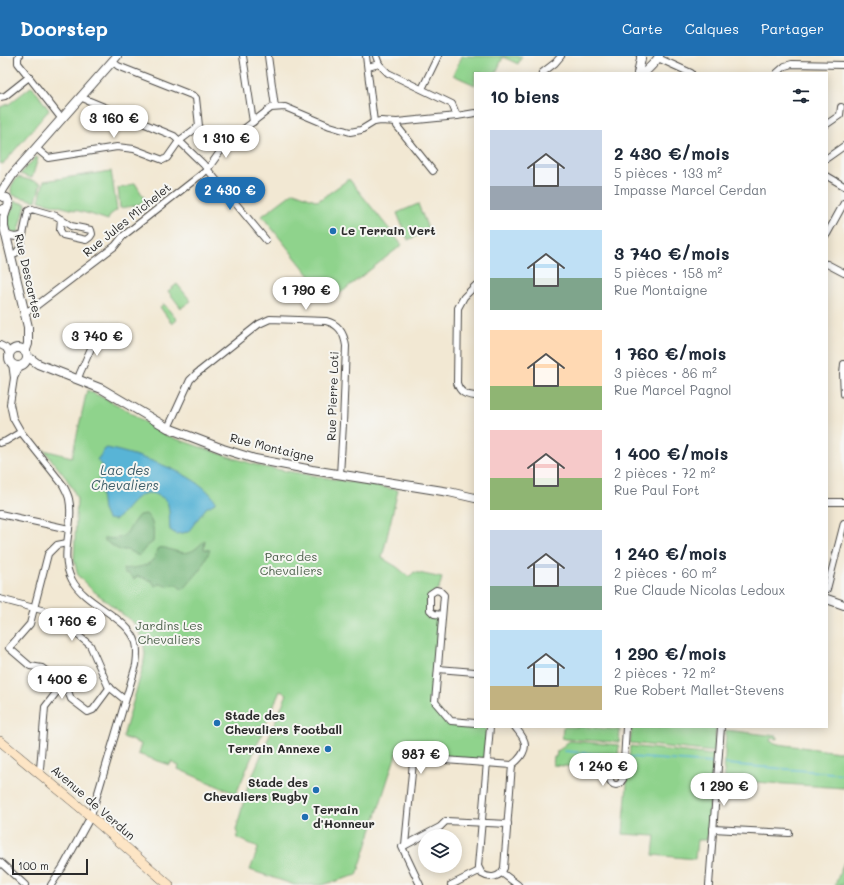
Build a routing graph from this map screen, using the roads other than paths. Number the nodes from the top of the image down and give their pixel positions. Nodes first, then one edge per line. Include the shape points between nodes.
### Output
1 (19, 56) edge
2 (243, 56) edge
3 (268, 56) edge
4 (366, 56) edge
5 (376, 56) edge
6 (438, 56) edge
7 (561, 56) edge
8 (659, 57) edge
9 (115, 58) edge
10 (641, 58) edge
11 (379, 64) junction
12 (652, 64) junction
13 (844, 65) edge
14 (368, 67) junction
15 (543, 72) edge
16 (638, 72) edge
17 (645, 72) edge
18 (688, 72) edge
19 (778, 72) edge
20 (29, 77) junction
21 (422, 89) junction
22 (0, 97) edge
23 (80, 98) junction
24 (275, 107) junction
25 (841, 107) dead end
26 (474, 113) edge
27 (456, 116) junction
28 (61, 118) junction
29 (253, 122) junction
30 (374, 122) junction
31 (397, 122) junction
32 (828, 123) edge
33 (179, 140) junction
34 (844, 146) edge
35 (36, 148) junction
36 (828, 157) edge
37 (207, 170) junction
38 (433, 171) dead end
39 (828, 177) edge
40 (844, 186) edge
41 (2, 196) edge
42 (844, 203) edge
43 (3, 209) edge
44 (2, 219) edge
45 (61, 219) junction
46 (828, 232) edge
47 (6, 234) junction
48 (23, 235) junction
49 (266, 240) dead end
50 (10, 255) junction
51 (828, 265) edge
52 (844, 273) edge
53 (474, 287) edge
54 (24, 312) junction
55 (117, 335) dead end
56 (28, 336) junction
57 (0, 345) edge
58 (20, 360) junction
59 (844, 364) edge
60 (78, 379) junction
61 (844, 394) edge
62 (474, 396) edge
63 (168, 428) junction
64 (21, 432) junction
65 (0, 442) edge
66 (340, 475) junction
67 (474, 498) edge
68 (828, 502) edge
69 (844, 502) edge
70 (0, 514) edge
71 (844, 523) edge
72 (69, 528) junction
73 (67, 543) junction
74 (828, 585) edge
75 (0, 599) edge
76 (828, 599) edge
77 (844, 605) edge
78 (33, 608) junction
79 (442, 615) dead end
80 (438, 669) junction
81 (474, 672) edge
82 (110, 687) junction
83 (59, 689) dead end
84 (125, 700) junction
85 (474, 723) edge
86 (490, 728) edge
87 (516, 728) edge
88 (626, 728) edge
89 (721, 728) edge
90 (0, 740) edge
91 (487, 764) junction
92 (512, 765) junction
93 (623, 768) junction
94 (38, 772) junction
95 (617, 773) junction
96 (623, 779) junction
97 (91, 816) junction
98 (482, 822) junction
99 (508, 824) junction
100 (713, 829) junction
101 (789, 833) dead end
102 (405, 845) junction
103 (0, 862) edge
104 (479, 871) junction
105 (502, 873) junction
106 (25, 885) edge
107 (51, 885) edge
108 (169, 885) edge
109 (420, 885) edge
110 (451, 885) edge
111 (518, 885) edge
112 (709, 885) edge

1 - 20 street via 18,63
2 - 29 street
3 - 24 street
4 - 14 street
5 - 11 street
6 - 21 street
7 - 15 street
8 - 12 street
8 - 18 street
9 - 23 street
9 - 33 street via 118,66 194,96 199,126
10 - 12 street via 645,63
10 - 16 street
11 - 14 street
11 - 21 street via 388,73
12 - 17 street
13 - 19 street via 792,64
14 - 30 street
20 - 22 street via 5,96
20 - 28 street
21 - 27 street via 452,104
23 - 28 street
23 - 33 street
24 - 29 street, Rue Jules Michelet
24 - 30 street via 285,107 350,132 357,132
25 - 32 street via 840,115
26 - 27 street
27 - 31 street
28 - 35 street
29 - 37 street, Rue Jules Michelet via 227,142
30 - 31 street
31 - 38 street via 397,126
33 - 35 street via 163,160 134,149 117,147 48,158
33 - 37 street
34 - 36 street
35 - 41 street via 9,180
37 - 49 street
37 - 54 street, Rue Jules Michelet via 123,236 115,246 32,309
39 - 40 street
41 - 43 street, Rue Descartes via 9,203
42 - 46 street
43 - 44 street, Rue Descartes
44 - 47 street, Rue Descartes
45 - 45 street via 71,226 91,230 92,234 86,240 62,235
45 - 48 street via 53,214 30,209
47 - 48 street via 14,237
47 - 50 street, Rue Descartes
48 - 50 street via 20,248
50 - 54 street, Rue Descartes
51 - 52 street
53 - 62 street via 458,308 457,383 465,394
54 - 56 street, Rue Descartes
55 - 60 street via 92,346
56 - 58 street, Rue Descartes
56 - 58 street, Rue Descartes via 17,349 22,350
57 - 58 street
58 - 60 street, Rue Montaigne
58 - 64 street via 10,404 13,418
59 - 61 street
60 - 63 street, Rue Montaigne
63 - 66 street, Rue Montaigne via 255,459
63 - 66 street, Rue Pierre Loti via 190,380 259,324 270,319 333,322 341,330 346,346
64 - 65 street
64 - 72 street via 63,485 70,505
66 - 67 street, Rue Montaigne
68 - 69 street
70 - 72 street
71 - 74 street
72 - 73 street
73 - 78 street via 57,545 48,554
73 - 84 street via 69,573 78,589 126,627 136,643 136,664
75 - 78 street
76 - 77 street
78 - 82 street via 48,612 90,645
78 - 82 street via 30,624 9,648 30,666 42,668 66,686 71,699 88,712 93,710
79 - 80 street
80 - 81 street
80 - 85 street via 435,702 451,721
82 - 84 street
83 - 94 street via 45,707
84 - 97 street
86 - 91 street
87 - 92 street via 524,740 525,748 520,758
88 - 93 street
89 - 100 street
90 - 94 main road, Avenue de Verdun
91 - 92 street
91 - 98 street
91 - 102 street via 418,758 413,762
92 - 99 street
93 - 95 street
93 - 96 street
94 - 97 main road, Avenue de Verdun
95 - 96 street
95 - 96 street via 610,778 612,784 618,786
97 - 107 street
97 - 108 main road, Avenue de Verdun
98 - 99 street
98 - 102 street via 446,820 440,827
98 - 104 street
99 - 105 street
100 - 101 street
100 - 112 street
102 - 109 street via 402,847
103 - 106 street
104 - 105 street via 491,878
104 - 110 street
105 - 111 street

